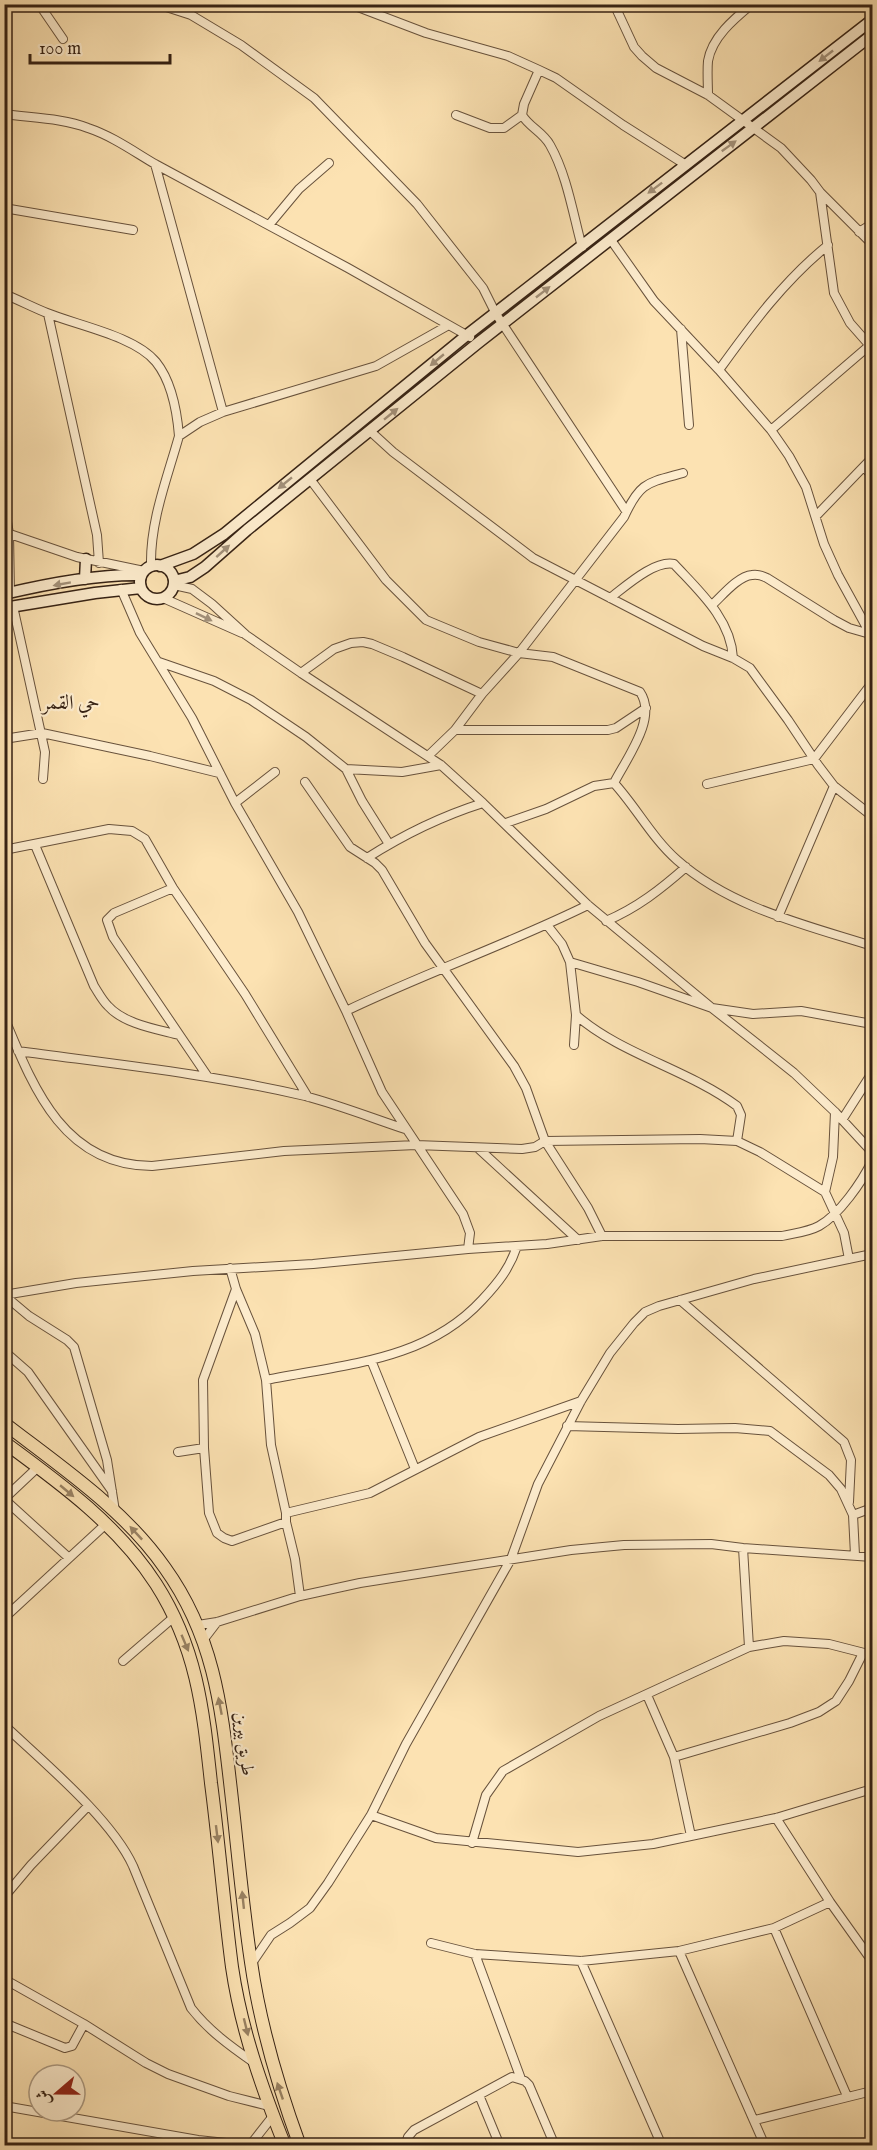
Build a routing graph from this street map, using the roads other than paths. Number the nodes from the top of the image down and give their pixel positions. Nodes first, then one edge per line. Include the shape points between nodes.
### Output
1 (39, 4) edge
2 (157, 4) edge
3 (350, 4) edge
4 (614, 4) edge
5 (752, 4) edge
6 (873, 20) edge
7 (873, 35) edge
8 (63, 39) dead end
9 (539, 70) junction
10 (708, 96) junction
11 (4, 114) edge
12 (456, 115) dead end
13 (522, 115) junction
14 (743, 120) junction
15 (753, 129) junction
16 (154, 164) junction
17 (329, 164) dead end
18 (686, 165) junction
19 (820, 192) junction
20 (4, 208) edge
21 (873, 224) edge
22 (269, 225) junction
23 (133, 230) dead end
24 (859, 232) junction
25 (611, 240) junction
26 (873, 244) edge
27 (828, 245) junction
28 (582, 247) junction
29 (4, 294) edge
30 (48, 314) junction
31 (496, 314) junction
32 (502, 324) junction
33 (447, 326) junction
34 (681, 329) junction
35 (467, 335) junction
36 (478, 343) junction
37 (871, 346) edge
38 (719, 370) junction
39 (223, 412) junction
40 (688, 425) dead end
41 (771, 430) junction
42 (370, 431) junction
43 (179, 436) junction
44 (873, 458) edge
45 (864, 467) junction
46 (683, 473) dead end
47 (873, 476) edge
48 (310, 479) junction
49 (4, 503) edge
50 (626, 511) junction
51 (816, 516) junction
52 (7, 533) edge
53 (86, 559) junction
54 (99, 563) junction
55 (149, 570) junction
56 (90, 578) junction
57 (575, 579) junction
58 (174, 583) junction
59 (141, 588) junction
60 (121, 589) junction
61 (7, 593) edge
62 (95, 593) junction
63 (163, 598) junction
64 (610, 598) junction
65 (712, 605) junction
66 (9, 607) edge
67 (246, 635) junction
68 (871, 635) edge
69 (519, 653) junction
70 (733, 657) junction
71 (159, 662) junction
72 (301, 673) junction
73 (873, 683) edge
74 (482, 694) junction
75 (646, 708) junction
76 (455, 730) junction
77 (42, 733) junction
78 (4, 739) edge
79 (428, 756) junction
80 (814, 759) junction
81 (441, 765) junction
82 (346, 770) junction
83 (275, 772) dead end
84 (219, 773) junction
85 (43, 779) dead end
86 (305, 782) dead end
87 (614, 783) junction
88 (707, 784) dead end
89 (834, 786) junction
90 (235, 803) junction
91 (483, 803) junction
92 (873, 816) edge
93 (506, 823) junction
94 (389, 844) junction
95 (35, 845) junction
96 (4, 850) edge
97 (367, 858) junction
98 (686, 867) junction
99 (173, 888) junction
100 (588, 905) junction
101 (778, 917) junction
102 (606, 921) junction
103 (547, 925) junction
104 (873, 946) edge
105 (570, 962) junction
106 (442, 968) junction
107 (712, 1008) junction
108 (346, 1011) junction
109 (576, 1015) junction
110 (4, 1017) edge
111 (873, 1024) edge
112 (179, 1035) junction
113 (574, 1045) dead end
114 (18, 1051) junction
115 (873, 1073) edge
116 (208, 1077) junction
117 (308, 1097) junction
118 (835, 1112) junction
119 (842, 1120) junction
120 (405, 1129) junction
121 (545, 1141) junction
122 (737, 1141) junction
123 (416, 1145) junction
124 (479, 1149) junction
125 (873, 1152) edge
126 (873, 1161) edge
127 (825, 1192) junction
128 (836, 1212) junction
129 (602, 1236) junction
130 (578, 1240) junction
131 (517, 1246) junction
132 (468, 1249) junction
133 (873, 1254) edge
134 (849, 1259) junction
135 (230, 1268) junction
136 (236, 1289) junction
137 (5, 1295) edge
138 (680, 1300) junction
139 (4, 1351) edge
140 (371, 1360) junction
141 (266, 1380) junction
142 (581, 1401) junction
143 (4, 1423) edge
144 (567, 1426) junction
145 (4, 1442) edge
146 (204, 1448) junction
147 (178, 1452) dead end
148 (38, 1467) junction
149 (415, 1469) junction
150 (112, 1492) junction
151 (4, 1499) edge
152 (848, 1503) junction
153 (873, 1508) edge
154 (115, 1510) junction
155 (286, 1513) junction
156 (853, 1515) junction
157 (286, 1522) junction
158 (107, 1523) junction
159 (743, 1548) junction
160 (855, 1555) junction
161 (873, 1557) edge
162 (69, 1558) junction
163 (511, 1558) junction
164 (300, 1596) junction
165 (174, 1617) junction
166 (4, 1618) edge
167 (217, 1622) junction
168 (198, 1625) junction
169 (204, 1639) junction
170 (749, 1647) junction
171 (863, 1653) junction
172 (873, 1655) edge
173 (123, 1661) dead end
174 (647, 1695) junction
175 (4, 1725) edge
176 (674, 1757) junction
177 (873, 1789) edge
178 (88, 1806) junction
179 (371, 1815) junction
180 (776, 1818) junction
181 (691, 1836) junction
182 (472, 1843) junction
183 (4, 1897) edge
184 (830, 1902) junction
185 (774, 1928) junction
186 (431, 1943) dead end
187 (679, 1951) junction
188 (475, 1954) junction
189 (581, 1961) junction
190 (873, 1961) edge
191 (251, 1965) junction
192 (4, 1979) edge
193 (4, 2023) edge
194 (84, 2024) junction
195 (254, 2063) junction
196 (521, 2079) junction
197 (873, 2091) edge
198 (479, 2095) junction
199 (847, 2096) junction
200 (4, 2106) edge
201 (271, 2111) junction
202 (754, 2120) junction
203 (196, 2143) edge
204 (239, 2145) edge
205 (252, 2145) edge
206 (285, 2145) edge
207 (300, 2145) edge
208 (405, 2145) edge
209 (500, 2145) edge
210 (555, 2145) edge
211 (662, 2145) edge
212 (765, 2145) edge

1 - 8 street
2 - 31 street via 191,15 314,98 417,204 483,288
3 - 9 street
4 - 10 street via 642,57
5 - 10 street via 728,25 713,48 708,60
6 -> 14 street
7 - 15 street
9 - 13 street
9 - 18 street
10 - 14 street
11 - 16 street via 88,128
12 - 13 street via 490,128 504,128
13 - 28 street via 553,150
14 - 15 street
14 - 18 street
15 - 19 street via 781,148
25 -> 15 street
16 - 22 street
16 - 39 street
17 - 22 street via 299,189
18 -> 28 street
19 - 24 street
19 - 27 street
20 - 23 street
21 - 24 street
22 - 33 street
24 - 26 street
32 -> 25 street
25 - 34 street via 654,301
27 - 37 street via 834,293 850,323
27 - 38 street via 776,295
28 - 31 street
29 - 30 street
30 - 43 street via 104,332 156,361 177,411
30 - 54 street via 97,535
31 - 32 street
31 - 35 street
32 - 36 street
32 - 50 street
33 - 35 street
33 - 39 street via 376,366
34 - 38 street
34 - 40 street
35 - 36 street
35 -> 55 street via 224,534 193,554
42 -> 36 street
37 - 41 street
38 - 41 street
39 - 43 street
41 - 51 street via 800,472
42 - 48 street
42 - 57 street via 516,546
43 - 55 street via 155,518
44 - 45 street
45 - 47 street
45 - 51 street
46 - 50 street via 646,484
58 -> 48 street via 206,567
48 - 69 street via 386,580 426,620 479,642
49 - 52 street
50 - 57 street
51 - 68 street via 838,575
52 - 53 street
52 - 61 street
53 - 54 street
53 - 56 street
54 - 55 street
55 - 56 street
55 - 58 street via 169,571
55 - 59 street
56 -> 61 street
56 - 62 street
57 - 64 street
57 - 69 street
58 - 63 street
58 - 67 street via 202,596
59 - 60 street
59 - 63 street via 150,598
60 - 62 street
60 - 71 street
62 - 66 street
63 -> 67 street
64 - 65 street via 646,571 668,562
64 - 70 street via 703,646
65 - 68 street via 750,574 758,575 849,628
65 - 70 street via 731,641
66 - 77 street
67 - 72 street
69 - 74 street
69 - 75 street via 553,657 640,692
70 - 80 street via 750,668
71 - 82 street via 214,681 251,700 306,736
71 - 84 street
72 - 74 street via 334,649 363,642
72 - 79 street
73 - 80 street
74 - 76 street
75 - 76 street via 608,730
75 - 87 street via 644,726
76 - 79 street
77 - 78 street
77 - 84 street
77 - 85 street
79 - 81 street
80 - 88 street
80 - 89 street
81 - 82 street via 402,772
81 - 91 street
82 - 94 street
83 - 90 street
84 - 90 street
86 - 97 street via 350,847
87 - 93 street via 594,786
87 - 98 street via 658,840
89 - 92 street
89 - 101 street
90 - 108 street via 298,912
91 - 93 street
91 - 94 street
93 - 100 street
94 - 97 street
95 - 96 street
95 - 99 street via 109,829 132,831 145,839
95 - 112 street via 94,986 108,1006 141,1024
97 - 106 street via 382,870
98 - 101 street via 724,892
98 - 102 street via 630,911
99 - 112 street via 114,913 107,920 113,938
99 - 117 street
100 - 102 street
100 - 103 street
101 - 104 street
102 - 107 street
103 - 105 street
103 - 106 street
105 - 107 street
105 - 109 street
106 - 108 street
106 - 121 street via 520,1077
107 - 111 street via 753,1014 801,1011
107 - 118 street via 794,1073
108 - 120 street via 382,1092
109 - 113 street
109 - 122 street via 598,1031 737,1106 741,1115
110 - 114 street
112 - 116 street
114 - 116 street
114 - 123 street via 56,1120 73,1139 96,1154 121,1163 152,1166 284,1152
115 - 119 street
116 - 117 street
117 - 120 street
118 - 119 street
118 - 127 street via 833,1157
119 - 125 street
120 - 123 street
121 - 122 street
121 - 124 street via 522,1149
121 - 129 street
122 - 127 street
123 - 124 street
123 - 132 street via 463,1214 470,1233
124 - 130 street
126 - 128 street
127 - 128 street
128 - 129 street via 813,1229 783,1236
128 - 134 street
129 - 130 street
130 - 131 street
131 - 132 street
131 - 140 street via 509,1268 476,1307 453,1326 417,1347
132 - 135 street
133 - 134 street
134 - 138 street
135 - 136 street
135 - 137 street via 76,1283
136 - 141 street via 255,1334
136 - 146 street via 203,1380
137 - 150 street via 29,1317 74,1347
138 - 142 street via 649,1310 634,1323
138 - 152 street via 844,1442 851,1460
139 - 150 street via 28,1372
140 - 141 street
140 - 149 street
141 - 155 street via 271,1445
142 - 144 street
142 - 149 street via 478,1437
143 - 154 main road, طريق بيرين
144 - 152 street via 770,1431 829,1475
144 - 163 street via 538,1484
145 - 148 main road, طريق بيرين
146 - 147 street
146 - 157 street via 209,1513 217,1533 237,1540
148 - 151 street
148 -> 158 main road, طريق بيرين
149 - 155 street via 370,1493
150 - 154 street
151 - 162 street
152 - 156 street
153 - 156 street
168 -> 154 main road, طريق بيرين via 165,1568
155 - 157 street
156 - 160 street
157 - 164 street
158 - 162 street
158 - 165 main road, طريق بيرين via 144,1567
159 - 160 street
159 - 163 street via 711,1544 624,1545
159 - 170 street
160 - 161 street
162 - 166 street
163 - 164 street
163 - 179 street via 406,1744
164 - 167 street
165 - 173 street
165 -> 195 main road, طريق بيرين via 188,1649 202,1704 233,1969
167 - 168 street
167 - 169 street
168 - 169 main road, طريق بيرين
191 -> 169 main road, طريق بيرين via 222,1713
170 - 171 street via 784,1641 830,1644
170 - 174 street
171 - 172 street
171 - 176 street via 836,1701 819,1712
174 - 176 street
174 - 182 street via 599,1716 503,1771 486,1795
175 - 178 street
176 - 181 street
177 - 180 street
178 - 183 street
178 - 195 street via 127,1852 190,2008 221,2039
179 - 182 street via 436,1838
179 - 191 street via 309,1908 271,1935
180 - 181 street
180 - 184 street
181 - 182 street via 578,1852
184 - 185 street
184 - 190 street
185 - 187 street
185 - 199 street
186 - 188 street
187 - 189 street
187 - 202 street
188 - 189 street
188 - 196 street
189 - 211 street
207 -> 191 main road, طريق بيرين via 275,2074
192 - 194 street
193 - 194 street via 65,2048 75,2043
194 - 201 street via 168,2074
195 - 201 main road, طريق بيرين
196 - 198 street via 512,2078
196 - 210 street via 529,2085
197 - 199 street
198 - 208 street via 414,2130
198 - 209 street
199 - 202 street
200 - 203 street
201 - 205 street
201 - 206 main road, طريق بيرين
202 - 212 street
203 - 204 street
204 - 205 street

